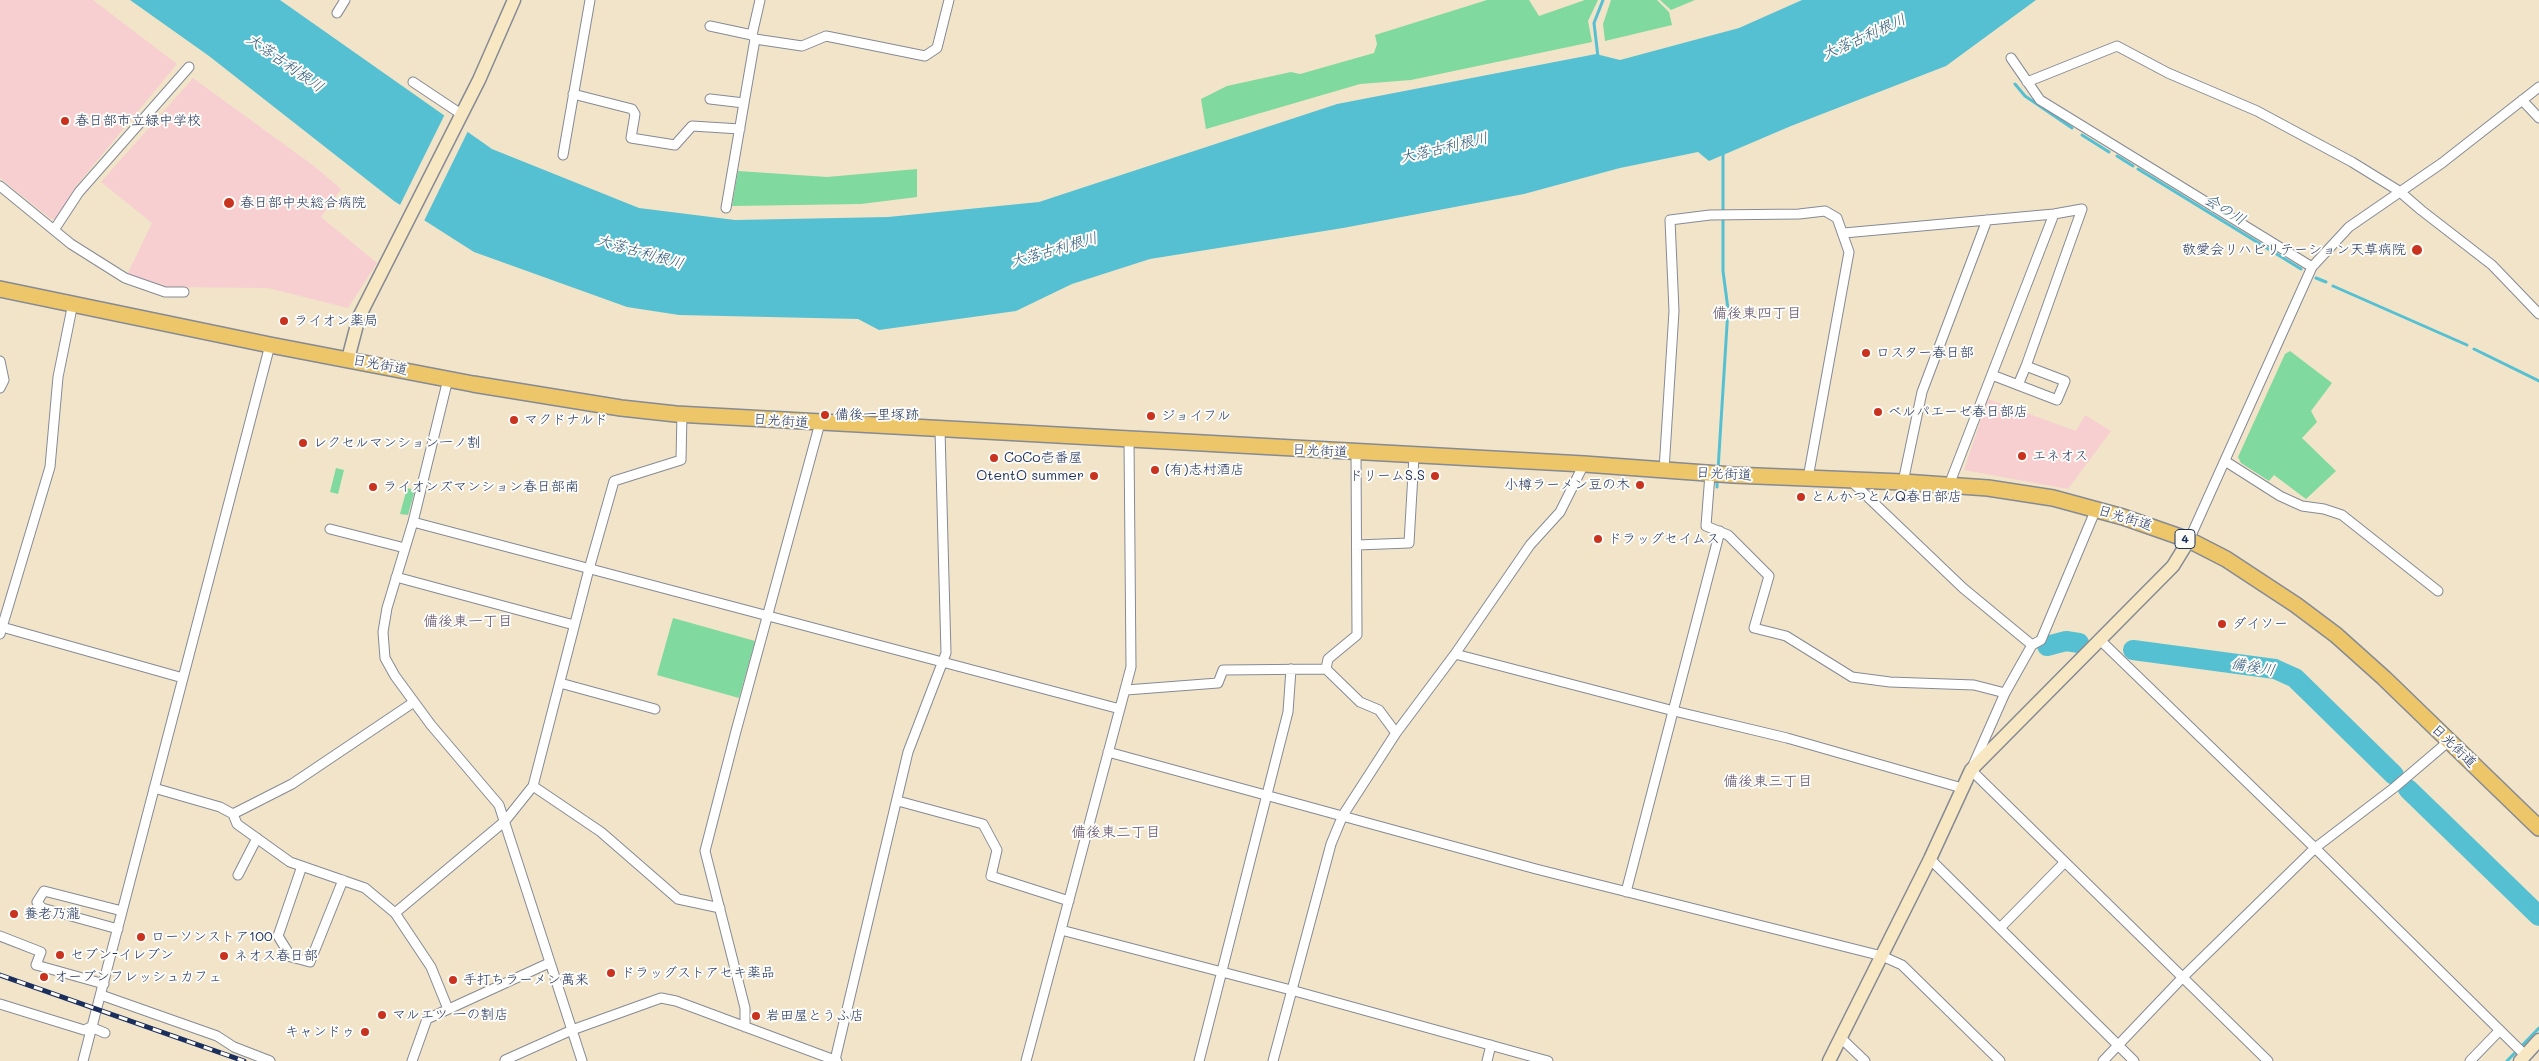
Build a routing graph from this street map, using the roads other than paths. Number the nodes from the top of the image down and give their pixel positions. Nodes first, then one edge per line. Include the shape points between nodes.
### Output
1 (345, 0) edge
2 (514, 0) edge
3 (590, 0) edge
4 (760, 0) edge
5 (949, 0) edge
6 (337, 12) dead end
7 (710, 26) dead end
8 (754, 37) junction
9 (2011, 58) dead end
10 (189, 66) dead end
11 (413, 82) dead end
12 (2027, 82) junction
13 (2539, 87) edge
14 (573, 94) junction
15 (710, 99) dead end
16 (2522, 100) junction
17 (744, 103) junction
18 (461, 114) junction
19 (2539, 118) edge
20 (740, 129) junction
21 (563, 155) dead end
22 (0, 186) edge
23 (2400, 191) junction
24 (726, 208) dead end
25 (2054, 214) junction
26 (1987, 220) junction
27 (54, 230) junction
28 (1844, 233) junction
29 (2312, 267) junction
30 (0, 289) edge
31 (184, 292) dead end
32 (73, 303) junction
33 (2539, 314) edge
34 (270, 345) junction
35 (348, 359) junction
36 (0, 361) edge
37 (2026, 366) junction
38 (1992, 374) junction
39 (448, 379) junction
40 (2018, 385) junction
41 (0, 388) edge
42 (682, 414) junction
43 (820, 423) junction
44 (940, 430) junction
45 (1129, 440) junction
46 (1356, 452) junction
47 (1414, 456) junction
48 (2225, 460) junction
49 (1584, 464) junction
50 (1664, 470) junction
51 (1712, 474) junction
52 (1808, 478) junction
53 (1851, 480) junction
54 (1903, 482) junction
55 (1949, 485) junction
56 (2096, 509) junction
57 (412, 522) junction
58 (330, 529) dead end
59 (1720, 531) junction
60 (2189, 540) junction
61 (1357, 545) junction
62 (405, 548) junction
63 (589, 569) junction
64 (396, 577) junction
65 (2438, 591) dead end
66 (767, 615) junction
67 (574, 625) junction
68 (1, 631) edge
69 (2099, 639) junction
70 (2032, 644) junction
71 (1456, 654) junction
72 (944, 661) junction
73 (1290, 669) junction
74 (1326, 669) junction
75 (183, 678) junction
76 (560, 683) junction
77 (1126, 690) junction
78 (2005, 693) junction
79 (414, 702) junction
80 (655, 709) dead end
81 (1120, 709) junction
82 (1674, 712) junction
83 (1396, 733) junction
84 (2449, 741) junction
85 (1108, 752) junction
86 (1971, 770) junction
87 (532, 786) junction
88 (154, 788) junction
89 (1962, 788) junction
90 (1267, 795) junction
91 (898, 801) junction
92 (233, 814) junction
93 (1342, 815) junction
94 (505, 820) junction
95 (2538, 824) edge
96 (256, 838) junction
97 (2316, 848) junction
98 (1930, 859) junction
99 (2065, 862) junction
100 (302, 866) junction
101 (238, 875) dead end
102 (343, 880) junction
103 (1626, 892) junction
104 (1069, 901) junction
105 (720, 908) junction
106 (122, 911) junction
107 (395, 913) junction
108 (2000, 928) junction
109 (118, 929) junction
110 (1061, 930) junction
111 (0, 936) edge
112 (1882, 956) junction
113 (549, 963) junction
114 (1222, 972) junction
115 (2182, 977) junction
116 (104, 984) junction
117 (1291, 990) junction
118 (101, 995) junction
119 (0, 1004) edge
120 (448, 1009) junction
121 (92, 1027) junction
122 (745, 1027) junction
123 (572, 1030) junction
124 (2500, 1030) junction
125 (105, 1033) dead end
126 (1841, 1038) junction
127 (2539, 1040) edge
128 (1491, 1045) junction
129 (2118, 1045) junction
130 (2523, 1058) edge
131 (505, 1060) edge
132 (83, 1061) edge
133 (270, 1061) edge
134 (412, 1061) edge
135 (582, 1061) edge
136 (836, 1061) edge
137 (1026, 1061) edge
138 (1199, 1061) edge
139 (1273, 1061) edge
140 (1487, 1061) edge
141 (1548, 1061) edge
142 (1829, 1061) edge
143 (1865, 1061) edge
144 (2000, 1061) edge
145 (2103, 1061) edge
146 (2134, 1061) edge
147 (2268, 1061) edge
148 (2470, 1061) edge

1 - 6 street
2 - 18 street
3 - 14 street
4 - 8 street
5 - 8 street via 937,48 925,56 826,36 802,46
7 - 8 street
8 - 17 street
9 - 12 street
10 - 27 street via 79,192
11 - 18 street
12 - 23 street via 2117,46 2168,73 2257,111
12 - 29 street via 2040,100
13 - 16 street
14 - 20 street via 632,109 635,114 631,138 675,145 692,126
14 - 21 street
15 - 17 street
16 - 19 street
16 - 23 street via 2442,163
17 - 20 street
18 - 35 street via 359,317
20 - 24 street
22 - 27 street
23 - 29 street via 2349,227
23 - 33 street via 2492,264
25 - 26 street
25 - 37 street via 2082,210
25 - 38 street
26 - 28 street
26 - 54 street via 1922,392
27 - 31 street via 124,278 165,292
28 - 50 street via 1837,218 1825,211 1670,220 1674,310
28 - 52 street via 1849,252
29 - 48 street
30 - 32 highway, 日光街道 / 4
32 - 34 highway, 日光街道 / 4
32 - 68 street via 58,377 50,467
34 - 35 highway, 日光街道 / 4
34 - 75 street
35 - 39 highway, 日光街道 / 4
36 - 41 street via 4,380
37 - 40 street
37 - 40 street via 2065,381 2057,400
38 - 40 street
38 - 55 street
39 - 42 highway, 日光街道 / 4 via 562,399
39 - 57 street
42 - 43 highway, 日光街道 / 4
42 - 63 street via 681,460 614,482
43 - 44 highway, 日光街道 / 4
43 - 66 street
44 - 45 highway, 日光街道 / 4
44 - 72 street
45 - 46 highway, 日光街道 / 4
45 - 77 street via 1131,667
46 - 47 highway, 日光街道 / 4
46 - 61 street
47 - 49 highway, 日光街道 / 4
47 - 61 street via 1409,543
48 - 60 street
48 - 65 street via 2280,496 2302,506 2342,515
49 - 50 highway, 日光街道 / 4
49 - 71 street via 1560,512 1530,545
50 - 51 highway, 日光街道 / 4
51 - 52 highway, 日光街道 / 4
51 - 59 street via 1706,526
52 - 53 highway, 日光街道 / 4
53 - 54 highway, 日光街道 / 4
53 - 70 street via 1964,588
54 - 55 highway, 日光街道 / 4
55 - 56 highway, 日光街道 / 4 via 2053,498
56 - 60 highway, 日光街道 / 4
56 - 70 street via 2041,640
57 - 62 street
57 - 63 street
58 - 62 street
59 - 78 street via 1769,576 1754,628 1786,636 1852,677 1890,682 1974,685
59 - 82 street
60 - 69 street via 2172,566
60 - 84 highway, 日光街道 / 4 via 2233,564 2336,634
61 - 74 street via 1357,635 1328,659
62 - 64 street
63 - 66 street
63 - 67 street
64 - 67 street
64 - 79 street via 383,632 385,658
66 - 72 street
66 - 105 street via 705,851
67 - 76 street
68 - 75 street
69 - 86 street
69 - 97 street
70 - 78 street
71 - 82 street
71 - 83 street
72 - 81 street
72 - 91 street via 908,752
73 - 74 street
73 - 77 street via 1223,670 1218,683
73 - 90 street via 1288,712
74 - 83 street via 1360,702 1379,710
75 - 88 street
76 - 80 street
76 - 87 street
77 - 81 street
78 - 86 street
79 - 92 street via 292,784
79 - 94 street via 499,805
81 - 85 street
82 - 89 street via 1787,738
82 - 103 street
83 - 93 street
84 - 95 highway, 日光街道 / 4
84 - 97 street
85 - 90 street
85 - 104 street
86 - 89 street
86 - 99 street
87 - 94 street
87 - 105 street via 601,832 678,900
88 - 92 street via 220,807
88 - 106 street
89 - 98 street
90 - 93 street
90 - 114 street
91 - 104 street via 983,824 997,850 991,876
91 - 136 street
92 - 96 street via 237,824
93 - 103 street
93 - 117 street via 1330,844
94 - 107 street
94 - 113 street
96 - 100 street via 290,862
96 - 101 street
97 - 115 street
97 - 124 street
98 - 108 street
98 - 112 street
99 - 108 street
99 - 115 street
100 - 102 street
100 - 102 street via 278,936 291,956 310,962
102 - 107 street via 365,888
103 - 112 street
104 - 110 street
105 - 122 street via 745,1008
106 - 109 street
106 - 109 street via 44,891 37,902 42,908
107 - 120 street via 431,967
108 - 129 street
109 - 116 street
110 - 114 street
110 - 137 street
111 - 116 street via 41,952 36,965
112 - 126 street
112 - 144 street via 1902,965
113 - 120 street
113 - 123 street
114 - 117 street
114 - 138 street
115 - 129 street
115 - 147 street
116 - 118 street
117 - 128 street
117 - 139 street
118 - 121 street
118 - 133 street via 217,1036 234,1047
119 - 121 street via 84,1030
120 - 134 street via 427,1019
121 - 125 street
121 - 132 street
122 - 123 street via 661,998
122 - 136 street
123 - 131 street
123 - 135 street
124 - 130 street
124 - 148 street
126 - 142 street
126 - 143 street
127 - 130 street
128 - 140 street
128 - 141 street
129 - 145 street
129 - 146 street

